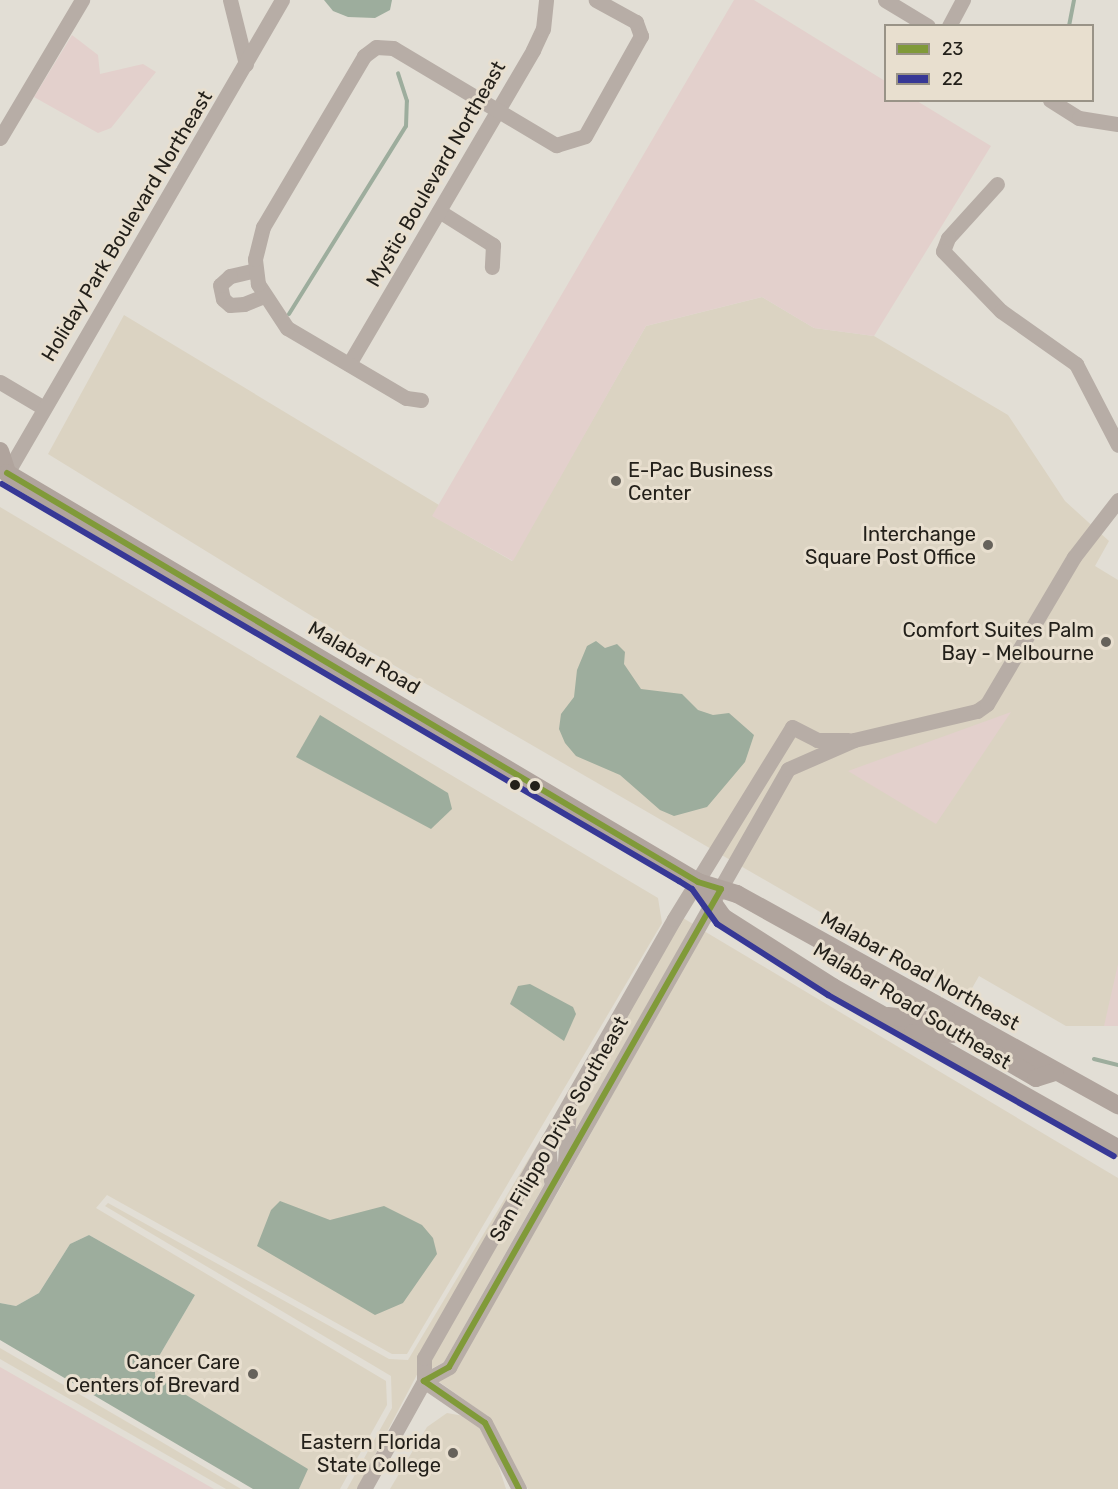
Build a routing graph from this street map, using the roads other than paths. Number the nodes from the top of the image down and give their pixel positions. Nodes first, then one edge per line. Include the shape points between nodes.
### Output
1 (82, 0) edge
2 (230, 0) edge
3 (282, 0) edge
4 (546, 0) edge
5 (596, 0) edge
6 (885, 0) edge
7 (963, 0) edge
8 (925, 24) edge
9 (950, 24) edge
10 (246, 64) junction
11 (1053, 102) edge
12 (497, 111) junction
13 (1118, 124) edge
14 (0, 138) edge
15 (997, 184) dead end
16 (439, 211) junction
17 (492, 267) dead end
18 (255, 270) junction
19 (264, 296) junction
20 (349, 364) junction
21 (0, 382) edge
22 (421, 400) dead end
23 (44, 408) junction
24 (1118, 445) edge
25 (0, 452) edge
26 (3, 474) edge
27 (1118, 500) edge
28 (854, 740) junction
29 (698, 882) junction
30 (717, 896) junction
31 (946, 1011) junction
32 (883, 1016) junction
33 (913, 1033) junction
34 (1055, 1072) junction
35 (572, 1098) junction
36 (1118, 1105) edge
37 (548, 1140) junction
38 (1112, 1144) edge
39 (565, 1162) junction
40 (551, 1187) junction
41 (424, 1381) junction
42 (364, 1489) edge
43 (519, 1489) edge

1 - 14 street
2 - 10 street
3 - 10 street, Holiday Park Boulevard Northeast
4 - 12 street, Mystic Boulevard Northeast via 543,29
5 - 12 street via 636,22 641,36 585,136 556,145
6 - 8 street
7 - 9 street
10 - 23 street, Holiday Park Boulevard Northeast
11 - 13 street via 1079,118
12 - 16 street, Mystic Boulevard Northeast
12 - 18 street via 393,48 376,47 364,56 263,226
15 - 24 street via 948,238 943,251 1001,311 1076,364
16 - 17 street via 493,245
16 - 20 street, Mystic Boulevard Northeast
18 - 19 street
18 - 19 street via 230,276 220,285 223,299 230,304 244,304
19 - 20 street via 287,328
20 - 22 street via 406,398
21 - 23 street
23 - 26 street, Holiday Park Boulevard Northeast
25 - 26 main road
26 - 29 main road, Malabar Road
27 - 28 street via 1074,557 987,704 977,711
28 - 29 street, San Filippo Drive Southeast via 817,740 792,727
28 - 30 street, San Filippo Drive Southeast via 788,769
29 - 30 main road, Malabar Road Southeast
29 - 35 street, San Filippo Drive Southeast
30 - 31 main road, Malabar Road Northeast
30 - 32 main road, Malabar Road Southeast via 723,917
30 - 39 street, San Filippo Drive Southeast
31 - 32 main road via 933,1021
31 - 34 main road, Malabar Road Northeast
32 - 33 main road, Malabar Road Southeast
33 - 34 main road via 961,1034 1027,1074 1043,1077
33 - 38 main road, Malabar Road Southeast
34 - 36 main road, Malabar Road Northeast
35 - 37 street, San Filippo Drive Southeast
35 - 39 street
37 - 40 street
37 - 41 street, San Filippo Drive Southeast via 424,1358
39 - 40 street, San Filippo Drive Southeast
40 - 41 street, San Filippo Drive Southeast via 449,1367
41 - 42 street, San Filippo Drive Southeast
41 - 43 street via 485,1424

